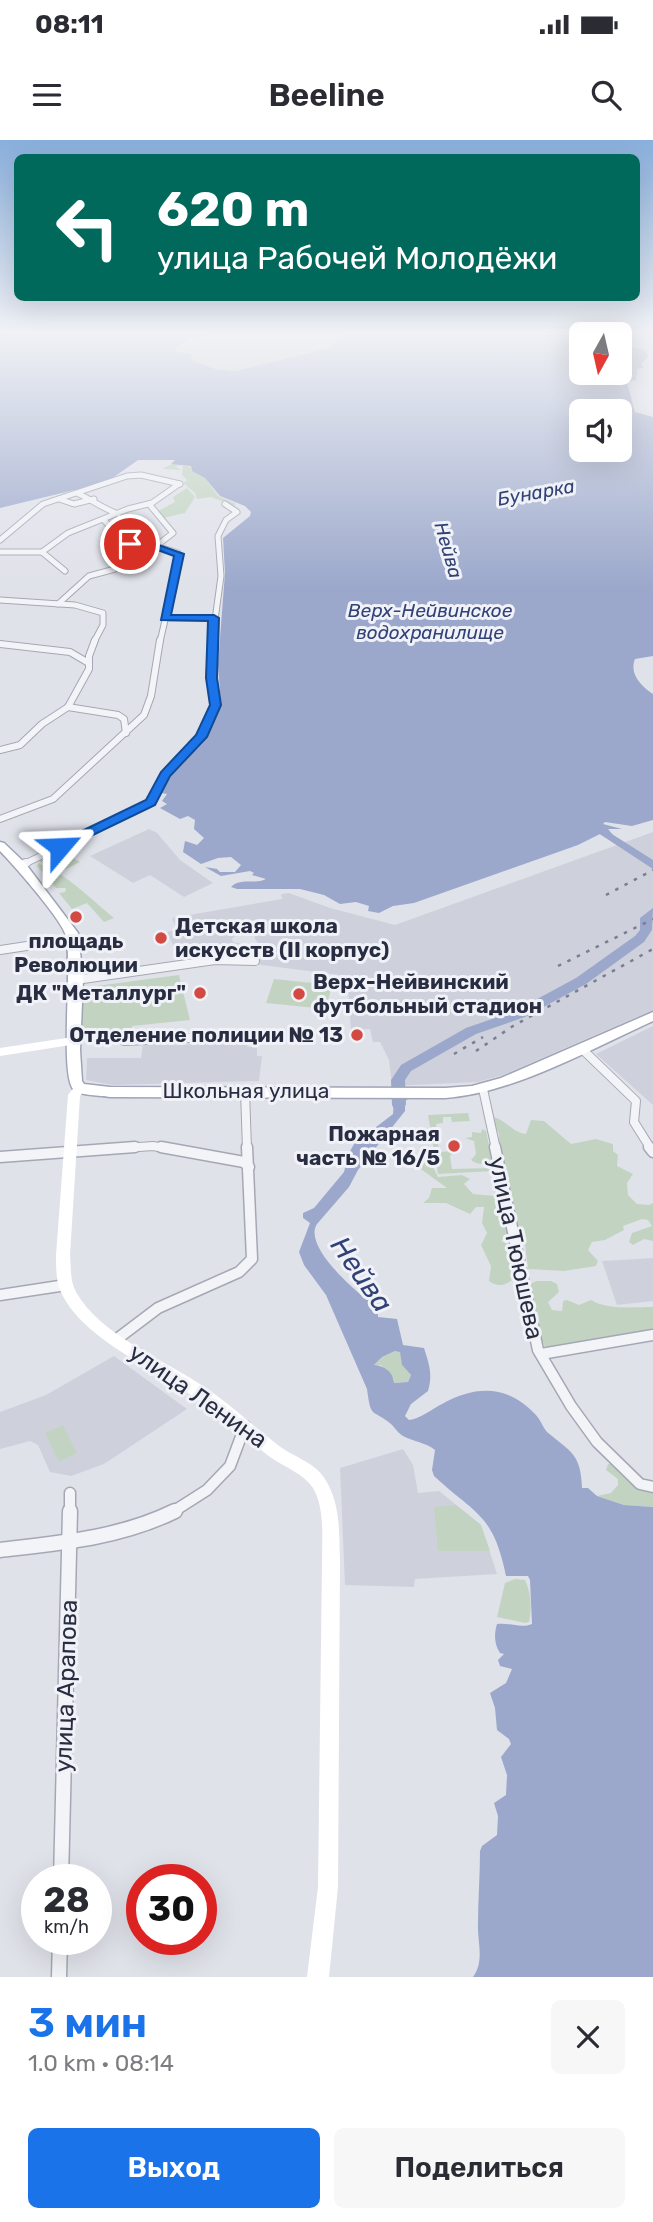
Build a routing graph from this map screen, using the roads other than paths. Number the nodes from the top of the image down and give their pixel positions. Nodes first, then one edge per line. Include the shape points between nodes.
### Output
1 (77, 493) junction
2 (97, 498) dead end
3 (59, 499) junction
4 (90, 500) junction
5 (149, 504) junction
6 (225, 504) dead end
7 (118, 514) junction
8 (104, 520) junction
9 (0, 540) edge
10 (156, 546) junction
11 (0, 552) edge
12 (42, 552) junction
13 (111, 554) dead end
14 (65, 571) dead end
15 (0, 600) edge
16 (58, 604) junction
17 (165, 618) junction
18 (214, 618) junction
19 (0, 644) edge
20 (87, 662) junction
21 (68, 708) junction
22 (126, 733) junction
23 (0, 750) edge
24 (0, 819) edge
25 (0, 845) edge
26 (21, 866) junction
27 (73, 939) junction
28 (0, 950) edge
29 (255, 961) dead end
30 (76, 980) junction
31 (653, 1016) edge
32 (272, 1039) dead end
33 (73, 1041) junction
34 (124, 1041) dead end
35 (582, 1048) junction
36 (0, 1052) edge
37 (80, 1088) junction
38 (483, 1089) junction
39 (245, 1091) junction
40 (653, 1152) edge
41 (69, 1154) junction
42 (0, 1157) edge
43 (249, 1167) junction
44 (66, 1285) junction
45 (0, 1295) edge
46 (653, 1335) edge
47 (117, 1339) junction
48 (541, 1354) junction
49 (245, 1426) junction
50 (653, 1487) edge
51 (70, 1493) dead end
52 (71, 1541) junction
53 (0, 1550) edge
54 (61, 1864) edge
55 (60, 1955) edge
56 (59, 1977) edge
57 (318, 1977) edge

1 - 3 street
1 - 4 street
1 - 5 street via 133,474 180,484
2 - 4 street
3 - 4 street via 74,504
3 - 9 street via 34,510
4 - 7 street
5 - 7 street
5 - 10 street via 173,533
6 - 18 street via 237,512 226,520 218,536 221,576
7 - 8 street
8 - 12 street via 64,536
8 - 13 street via 111,528
10 - 16 street via 127,545 115,569 95,571
10 - 17 street via 179,554
11 - 12 street
12 - 14 street
15 - 16 street
16 - 20 street via 103,613 104,624
17 - 18 street
17 - 22 street via 150,702
18 - 26 street via 211,678 216,705 201,737 165,775 153,800
19 - 20 street via 70,652
20 - 21 street via 88,670
21 - 22 street via 121,717
21 - 23 street via 20,745
22 - 24 street via 53,799
25 - 26 main road
26 - 27 main road
27 - 28 street
27 - 30 main road
29 - 30 street via 215,960
30 - 33 main road
31 - 35 main road, Школьная улица
32 - 34 street via 256,1035
33 - 36 street
33 - 37 main road via 75,1082
35 - 38 main road, Школьная улица
35 - 40 street via 636,1101 632,1121
37 - 39 main road, Школьная улица
37 - 41 street via 74,1095
38 - 39 main road, Школьная улица via 445,1093
38 - 48 street, улица Тююшева
39 - 43 street
41 - 42 street
41 - 43 street via 153,1146 244,1162
41 - 44 street via 63,1255
43 - 47 street via 254,1254 249,1264 158,1308
44 - 45 street
44 - 47 street, улица Ленина via 85,1313
46 - 48 street
47 - 49 street, улица Ленина
48 - 50 street, улица Тююшева via 597,1442 640,1484
49 - 52 street via 232,1465 195,1499 170,1515 118,1535
49 - 57 street, улица Ленина via 316,1480 329,1521 328,1887
51 - 52 street, улица Арапова
52 - 53 street
52 - 54 street, улица Арапова
55 - 56 street

